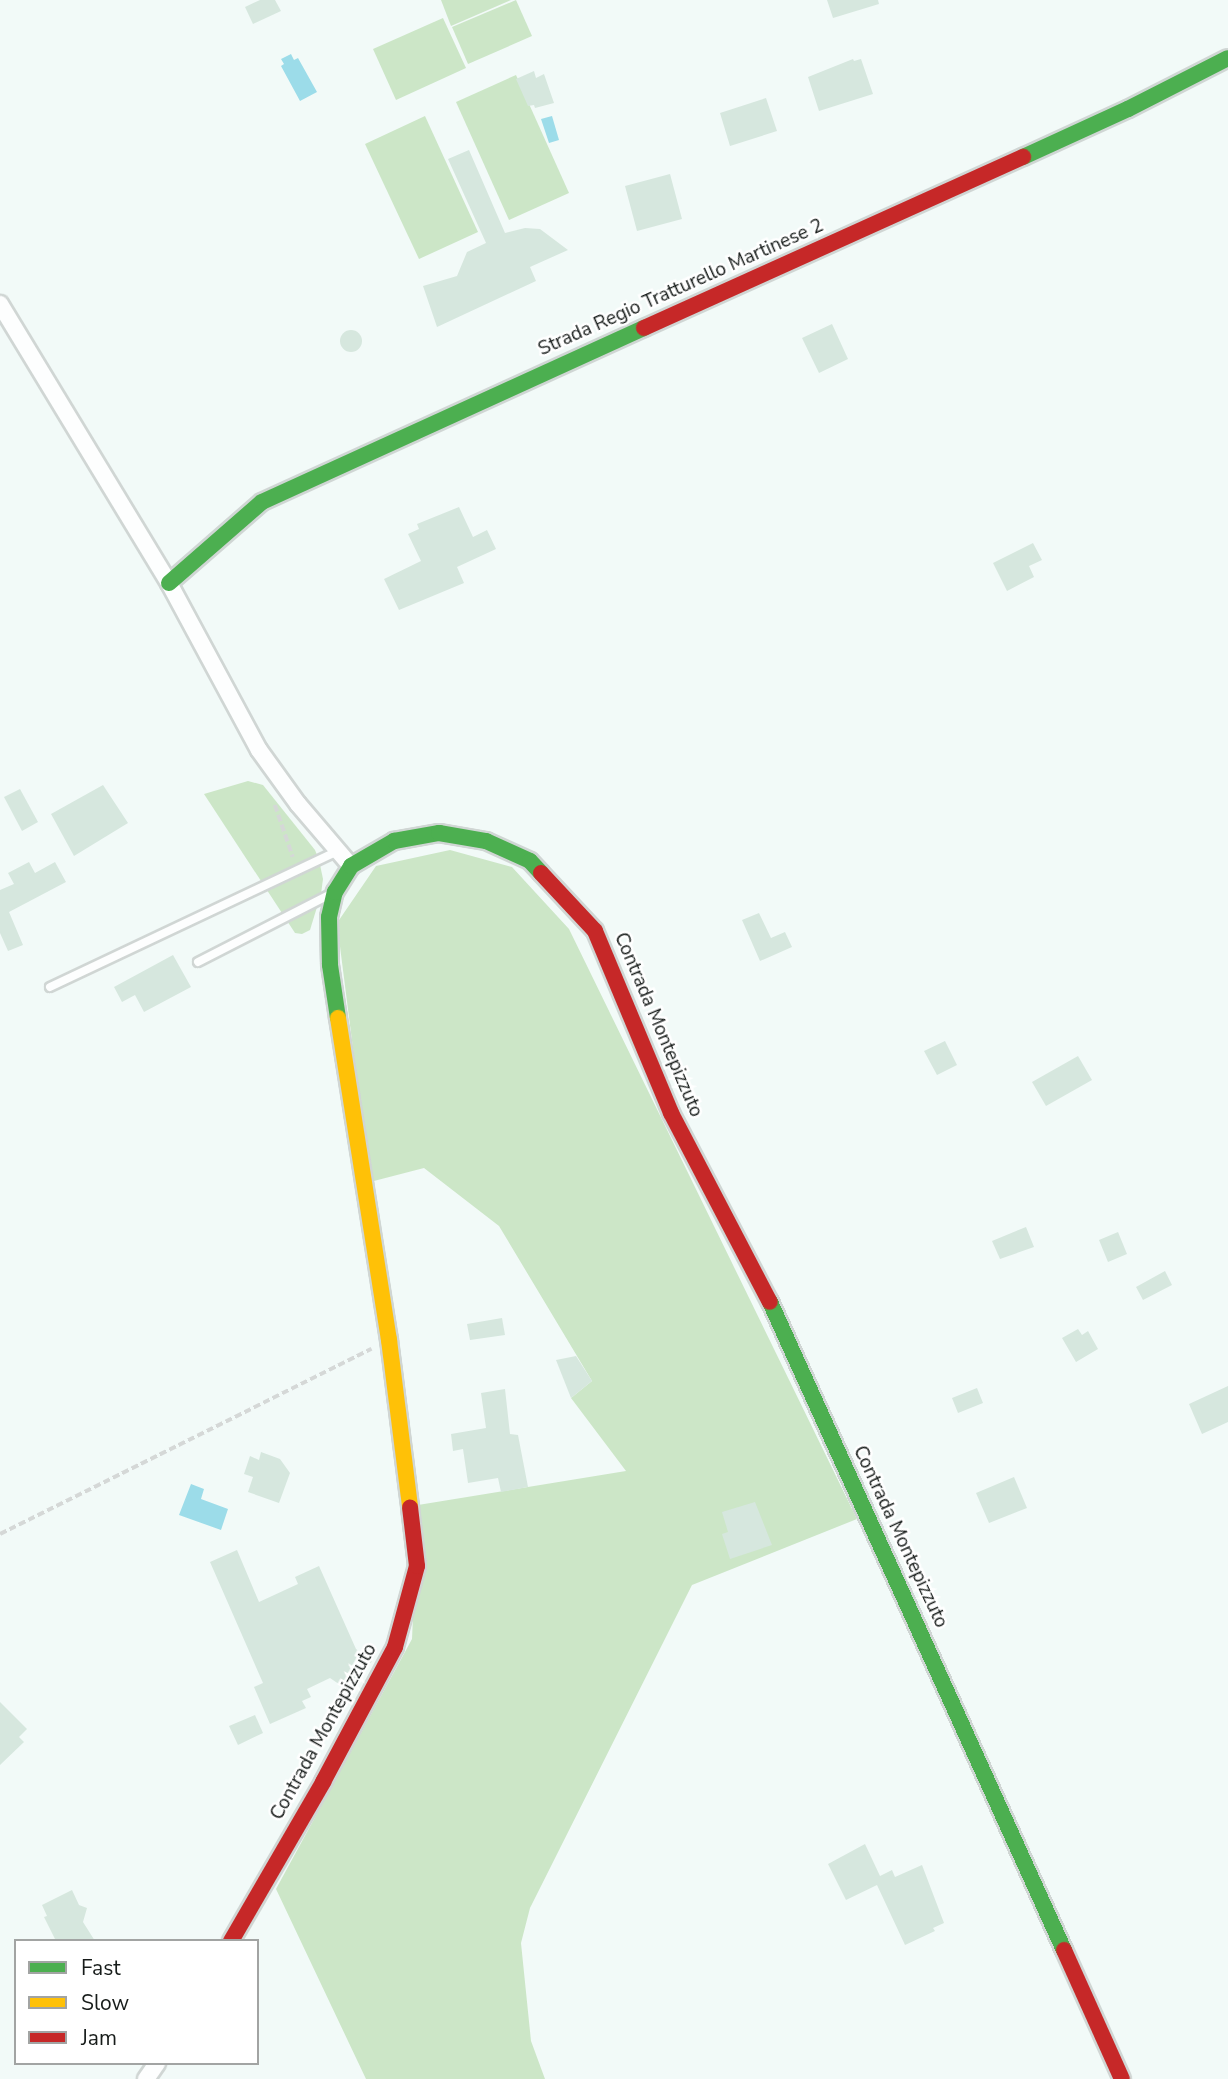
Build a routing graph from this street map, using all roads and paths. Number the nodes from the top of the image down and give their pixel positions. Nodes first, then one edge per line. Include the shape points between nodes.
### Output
1 (1228, 58) edge
2 (0, 304) edge
3 (169, 583) junction
4 (273, 798) dead end
5 (338, 851) junction
6 (351, 866) junction
7 (297, 870) junction
8 (335, 892) junction
9 (198, 962) dead end
10 (50, 987) dead end
11 (389, 1340) junction
12 (0, 1534) edge
13 (231, 1939) edge
14 (1122, 2079) edge

1 - 3 street, Strada Regio Tratturello Martinese 2 via 1128,108 262,502
2 - 3 street
3 - 5 street via 259,750
4 - 7 path
5 - 6 street
5 - 7 lane
6 - 8 street, Contrada Montepizzuto
6 - 14 street, Contrada Montepizzuto via 394,841 439,833 486,841 530,861 595,930 671,1113 758,1275
7 - 10 lane
8 - 9 lane
8 - 11 street, Contrada Montepizzuto via 329,917 330,965
11 - 12 path
11 - 13 street, Contrada Montepizzuto via 417,1566 395,1647

